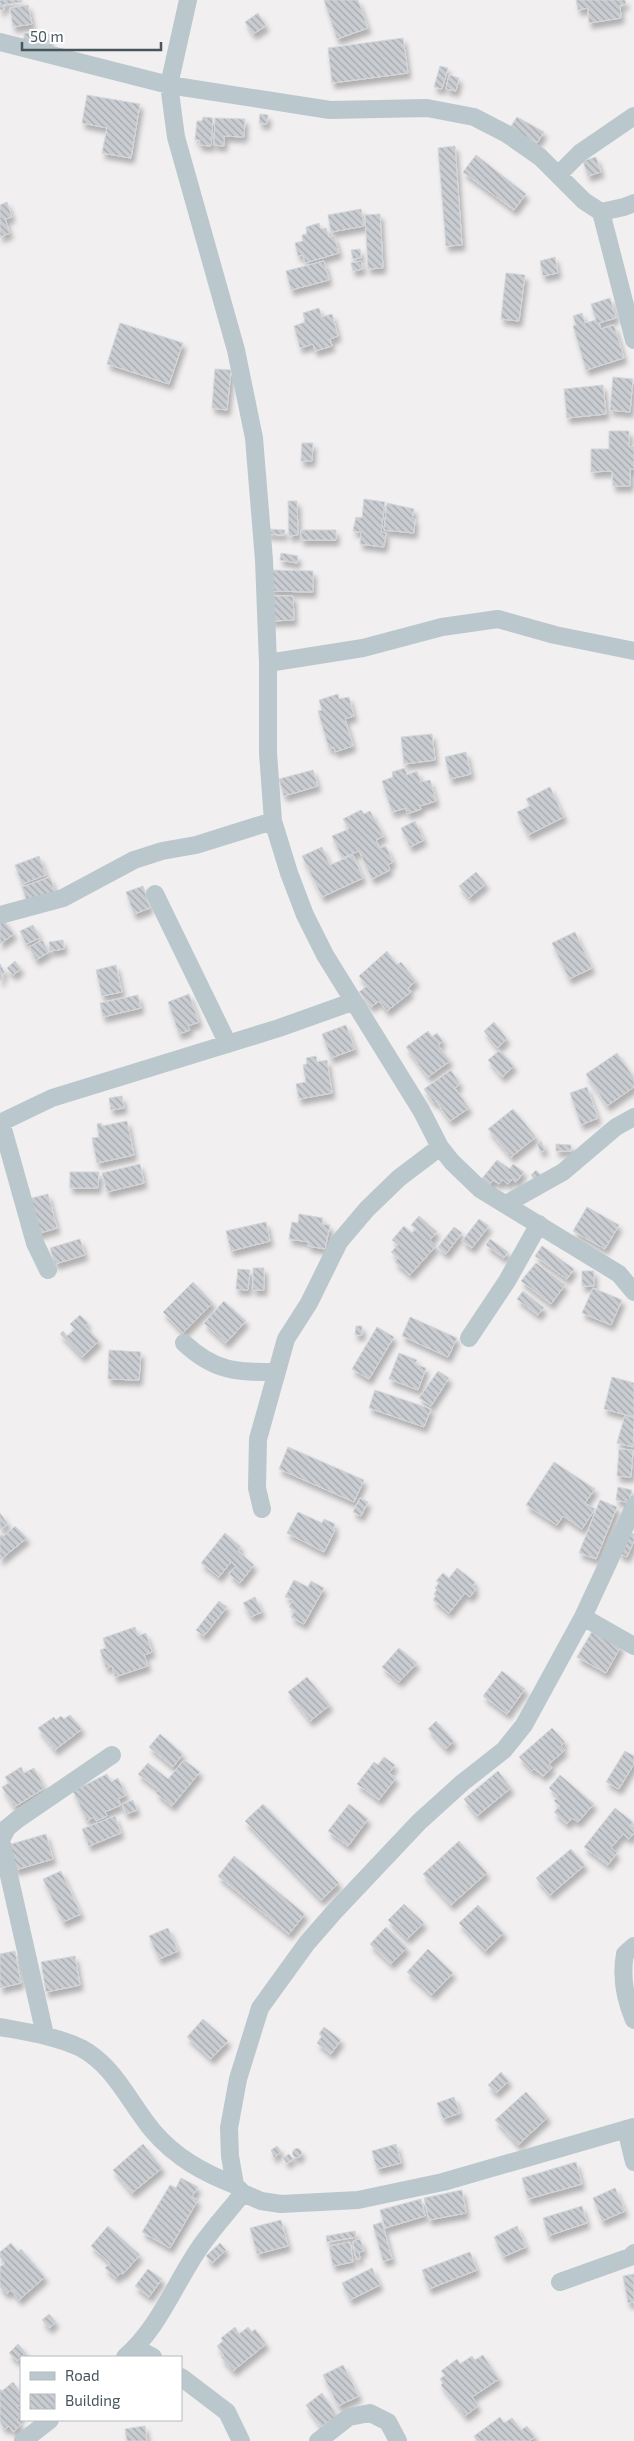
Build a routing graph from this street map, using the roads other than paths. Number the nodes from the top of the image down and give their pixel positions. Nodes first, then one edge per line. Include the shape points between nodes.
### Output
1 (188, 0) edge
2 (0, 42) edge
3 (169, 85) junction
4 (634, 116) edge
5 (558, 175) junction
6 (634, 203) edge
7 (601, 212) junction
8 (634, 340) edge
9 (634, 651) edge
10 (268, 663) junction
11 (273, 821) junction
12 (155, 894) dead end
13 (0, 915) edge
14 (352, 1002) junction
15 (228, 1044) junction
16 (634, 1117) edge
17 (1, 1122) edge
18 (440, 1147) junction
19 (506, 1204) junction
20 (539, 1224) junction
21 (48, 1270) dead end
22 (634, 1292) edge
23 (469, 1338) dead end
24 (184, 1343) dead end
25 (277, 1372) junction
26 (634, 1507) edge
27 (262, 1509) dead end
28 (583, 1617) junction
29 (634, 1646) edge
30 (112, 1755) dead end
31 (634, 1946) edge
32 (634, 2020) edge
33 (0, 2027) edge
34 (45, 2036) junction
35 (630, 2128) edge
36 (634, 2162) edge
37 (240, 2189) junction
38 (634, 2253) edge
39 (560, 2282) dead end
40 (130, 2353) edge
41 (146, 2356) edge
42 (182, 2378) edge
43 (43, 2430) edge
44 (22, 2441) edge
45 (241, 2441) edge
46 (318, 2441) edge
47 (398, 2441) edge

1 - 3 street
2 - 3 street
3 - 5 street via 330,110 427,108 474,117 507,134
3 - 10 street via 176,137 236,350 254,438
4 - 5 street via 580,153
5 - 7 street via 584,201
6 - 7 street
7 - 8 street
9 - 10 street via 555,635 498,619 442,627 363,648
10 - 11 street via 268,753
11 - 13 street via 134,860 63,898
11 - 14 street via 305,915
12 - 15 street
14 - 15 street
14 - 18 street via 416,1101
15 - 17 street via 52,1098
16 - 19 street via 616,1127 563,1172
17 - 21 street via 35,1242
18 - 19 street via 475,1184
18 - 25 street via 399,1178 339,1242 309,1303 286,1339
19 - 20 street
20 - 22 street via 619,1274
20 - 23 street via 507,1281
24 - 25 street via 198,1356 221,1368
25 - 27 street via 258,1439 257,1488
26 - 28 street
28 - 29 street
28 - 37 street via 528,1718 504,1750 442,1800 341,1904 260,2008 238,2079 229,2128 230,2156
30 - 34 street via 18,1819 7,1828 1,1840
31 - 32 street via 625,1954 622,1968
33 - 34 street
34 - 37 street via 82,2049 109,2071 154,2132 178,2155 201,2172
35 - 36 street
35 - 37 street via 443,2182 358,2200 281,2204 261,2201
37 - 40 street via 162,2310
38 - 39 street
40 - 41 street
42 - 45 street via 227,2412
43 - 44 street
46 - 47 street via 349,2417 370,2413 388,2422

